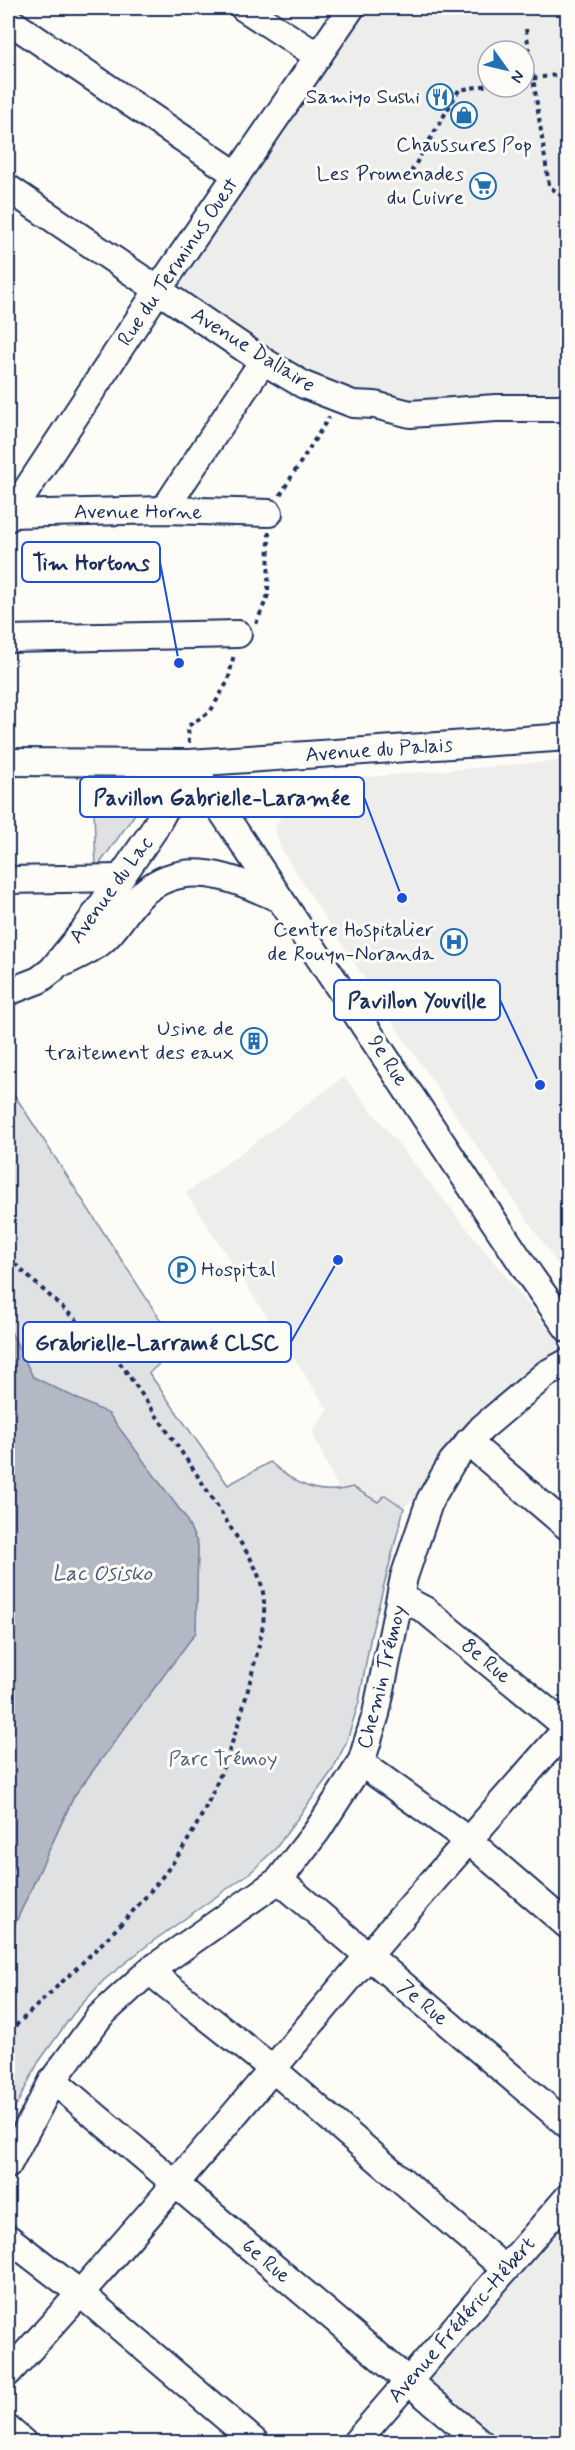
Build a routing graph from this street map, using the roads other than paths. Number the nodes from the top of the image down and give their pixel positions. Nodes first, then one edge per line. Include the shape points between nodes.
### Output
1 (244, 8) edge
2 (351, 8) edge
3 (8, 20) edge
4 (318, 56) junction
5 (237, 174) junction
6 (8, 188) edge
7 (158, 290) junction
8 (263, 361) junction
9 (567, 408) edge
10 (164, 510) junction
11 (269, 513) dead end
12 (8, 515) edge
13 (238, 634) road end
14 (8, 639) edge
15 (567, 737) edge
16 (8, 762) edge
17 (190, 763) junction
18 (120, 878) junction
19 (8, 880) edge
20 (280, 898) junction
21 (52, 970) junction
22 (8, 992) edge
23 (567, 1329) edge
24 (567, 1362) edge
25 (468, 1442) junction
26 (567, 1527) edge
27 (402, 1598) junction
28 (567, 1728) edge
29 (361, 1763) junction
30 (468, 1840) junction
31 (279, 1880) junction
32 (567, 1926) edge
33 (368, 1956) junction
34 (149, 1971) junction
35 (274, 2070) junction
36 (53, 2080) junction
37 (567, 2125) edge
38 (8, 2164) edge
39 (176, 2185) junction
40 (567, 2197) edge
41 (8, 2238) edge
42 (505, 2269) junction
43 (81, 2294) junction
44 (8, 2373) edge
45 (408, 2382) junction
46 (8, 2429) edge
47 (23, 2442) edge
48 (255, 2442) edge
49 (356, 2442) edge
50 (480, 2442) edge

1 - 4 street
2 - 4 street, Rue du Terminus Ouest
3 - 5 street
4 - 5 street, Rue du Terminus Ouest
5 - 7 street, Rue du Terminus Ouest
6 - 7 street, Avenue Dallaire
7 - 8 street, Avenue Dallaire
7 - 12 street, Rue du Terminus Ouest
8 - 9 street, Avenue Dallaire via 304,385 353,404 411,414
8 - 10 street
10 - 11 street, Avenue Horne
10 - 12 street, Avenue Horne
13 - 14 street
15 - 17 street, Avenue du Palais
16 - 17 street, Avenue du Palais
17 - 18 street, Avenue du Lac via 153,831
17 - 20 street, 9e Rue
18 - 19 street
18 - 21 street, Avenue du Lac
20 - 21 street via 239,880 201,872 172,876 143,893 102,941
20 - 23 street, 9e Rue
21 - 22 street, Avenue du Lac via 39,980
24 - 25 street, Chemin Trémoy via 546,1374
25 - 26 street
25 - 27 street, Chemin Trémoy via 430,1500 404,1577
27 - 28 street, 8e Rue via 425,1610
27 - 29 street, Chemin Trémoy
28 - 30 street
29 - 30 street
29 - 31 street, Chemin Trémoy
30 - 32 street
30 - 33 street
31 - 33 street, 7e Rue
31 - 34 street, Chemin Trémoy
33 - 35 street
33 - 37 street, 7e Rue
34 - 35 street
34 - 36 street, Chemin Trémoy via 100,2016
35 - 39 street
35 - 42 street
36 - 38 street, Chemin Trémoy
36 - 39 street, 6e Rue
39 - 43 street
39 - 45 street, 6e Rue
40 - 42 street, Avenue Frédéric-Hébert
41 - 43 street
42 - 45 street, Avenue Frédéric-Hébert
43 - 44 street
43 - 48 street
45 - 49 street, Avenue Frédéric-Hébert
45 - 50 street, 6e Rue
46 - 47 street

